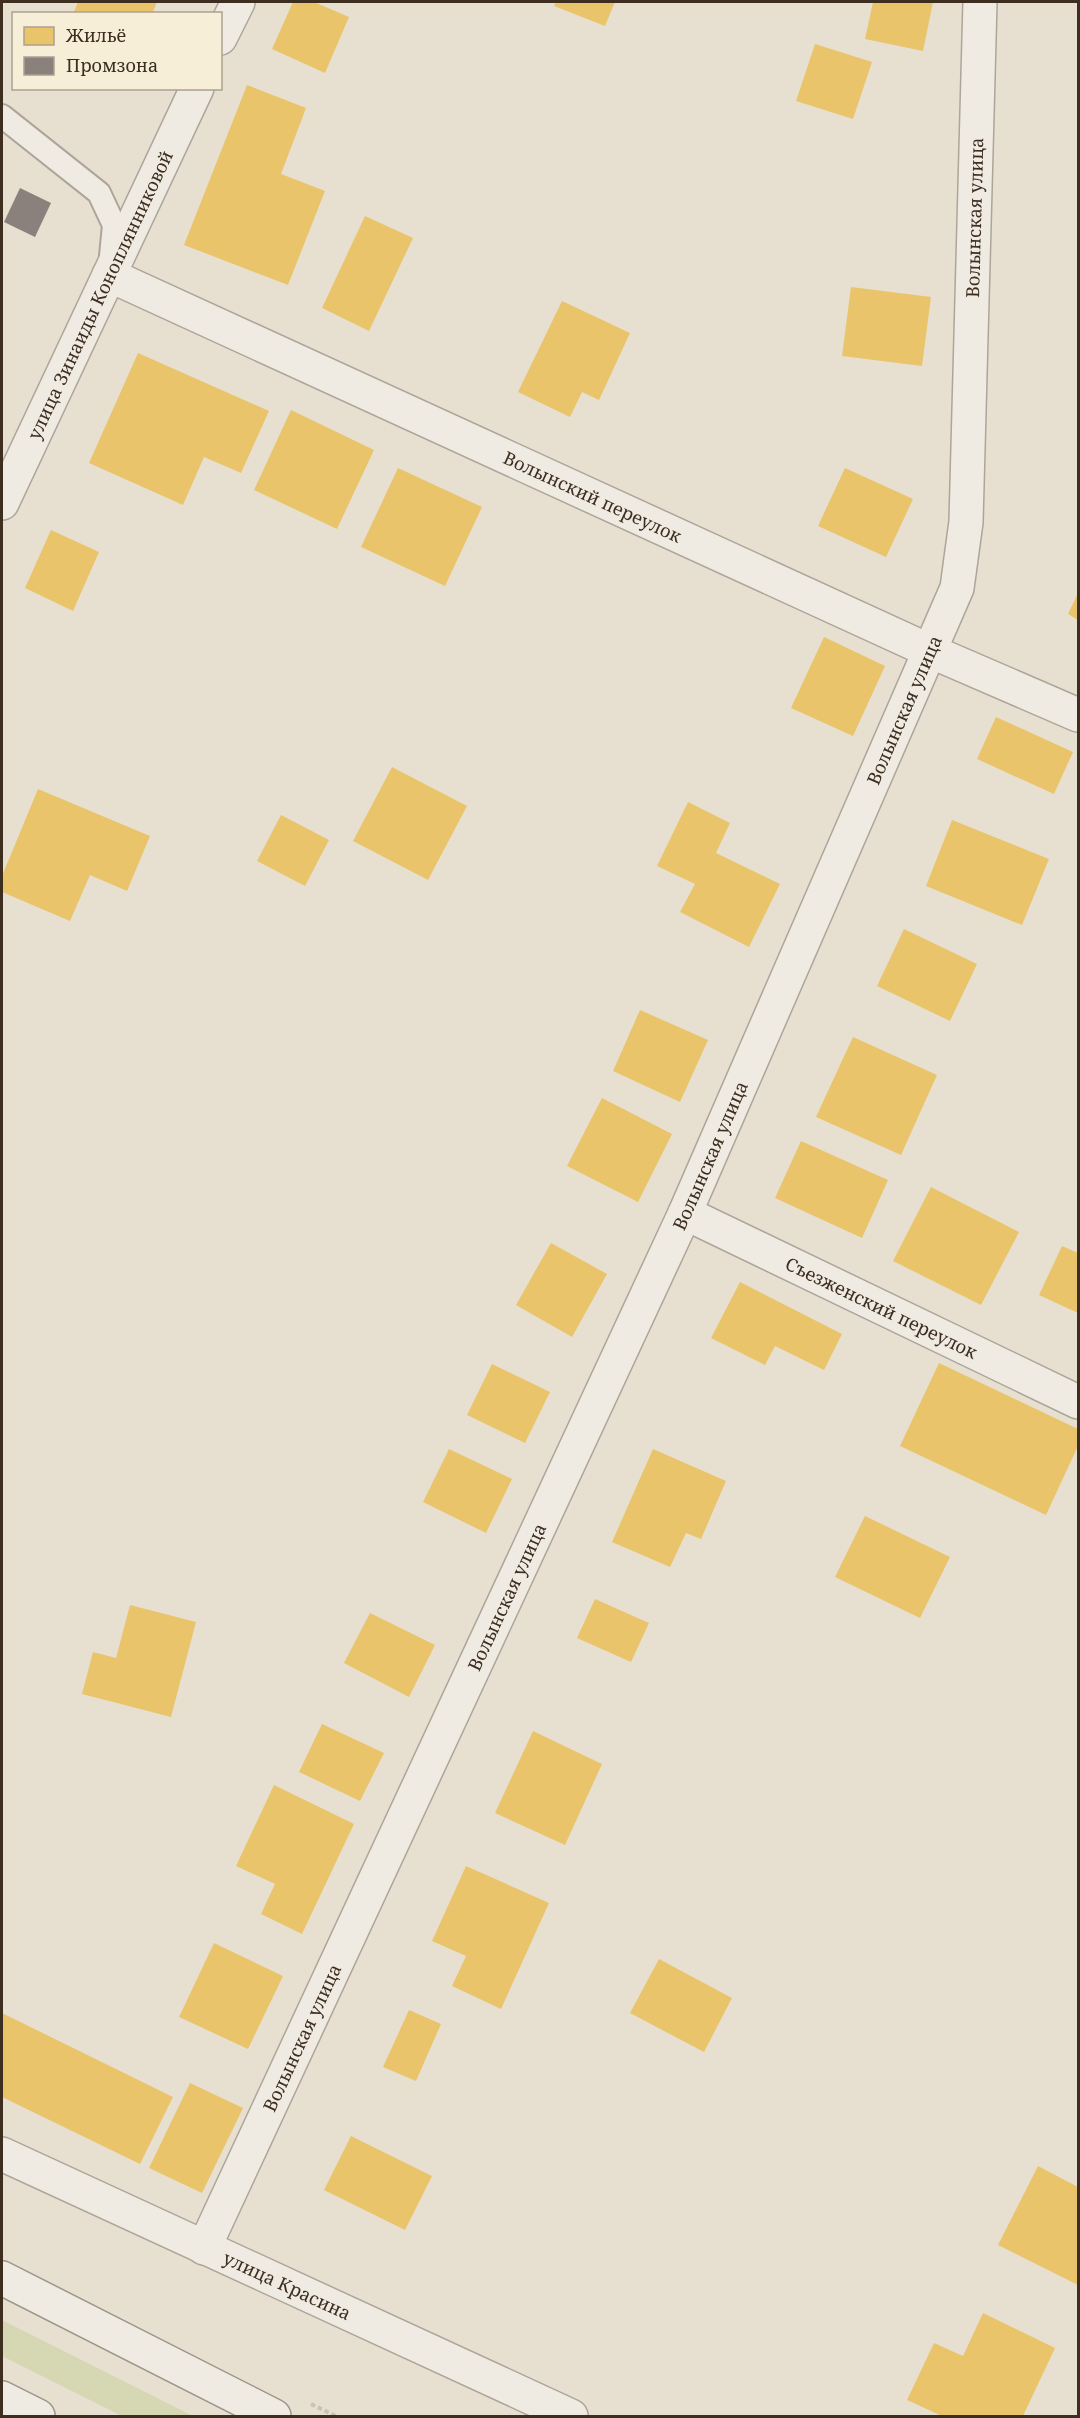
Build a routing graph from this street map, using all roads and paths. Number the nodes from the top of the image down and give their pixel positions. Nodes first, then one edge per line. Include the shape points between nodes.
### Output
1 (238, 2) edge
2 (980, 2) edge
3 (222, 34) edge
4 (196, 90) edge
5 (2, 116) edge
6 (109, 275) junction
7 (5, 488) edge
8 (930, 651) junction
9 (1078, 715) edge
10 (685, 1212) junction
11 (1078, 1402) edge
12 (2, 2154) edge
13 (204, 2248) junction
14 (2, 2278) edge
15 (2, 2398) edge
16 (38, 2416) edge
17 (274, 2416) edge
18 (571, 2416) edge

1 - 3 street
2 - 8 street, Волынская улица via 966,522 957,588
4 - 6 street, улица Зинаиды Коноплянниковой
5 - 6 lane via 99,193 114,225
6 - 7 street, улица Зинаиды Коноплянниковой
6 - 8 street, Волынский переулок
8 - 9 street, Волынский переулок
8 - 10 street, Волынская улица
10 - 11 street, Съезженский переулок
10 - 13 street, Волынская улица
12 - 13 street, улица Красина
13 - 18 street, улица Красина
14 - 17 street
15 - 16 street

